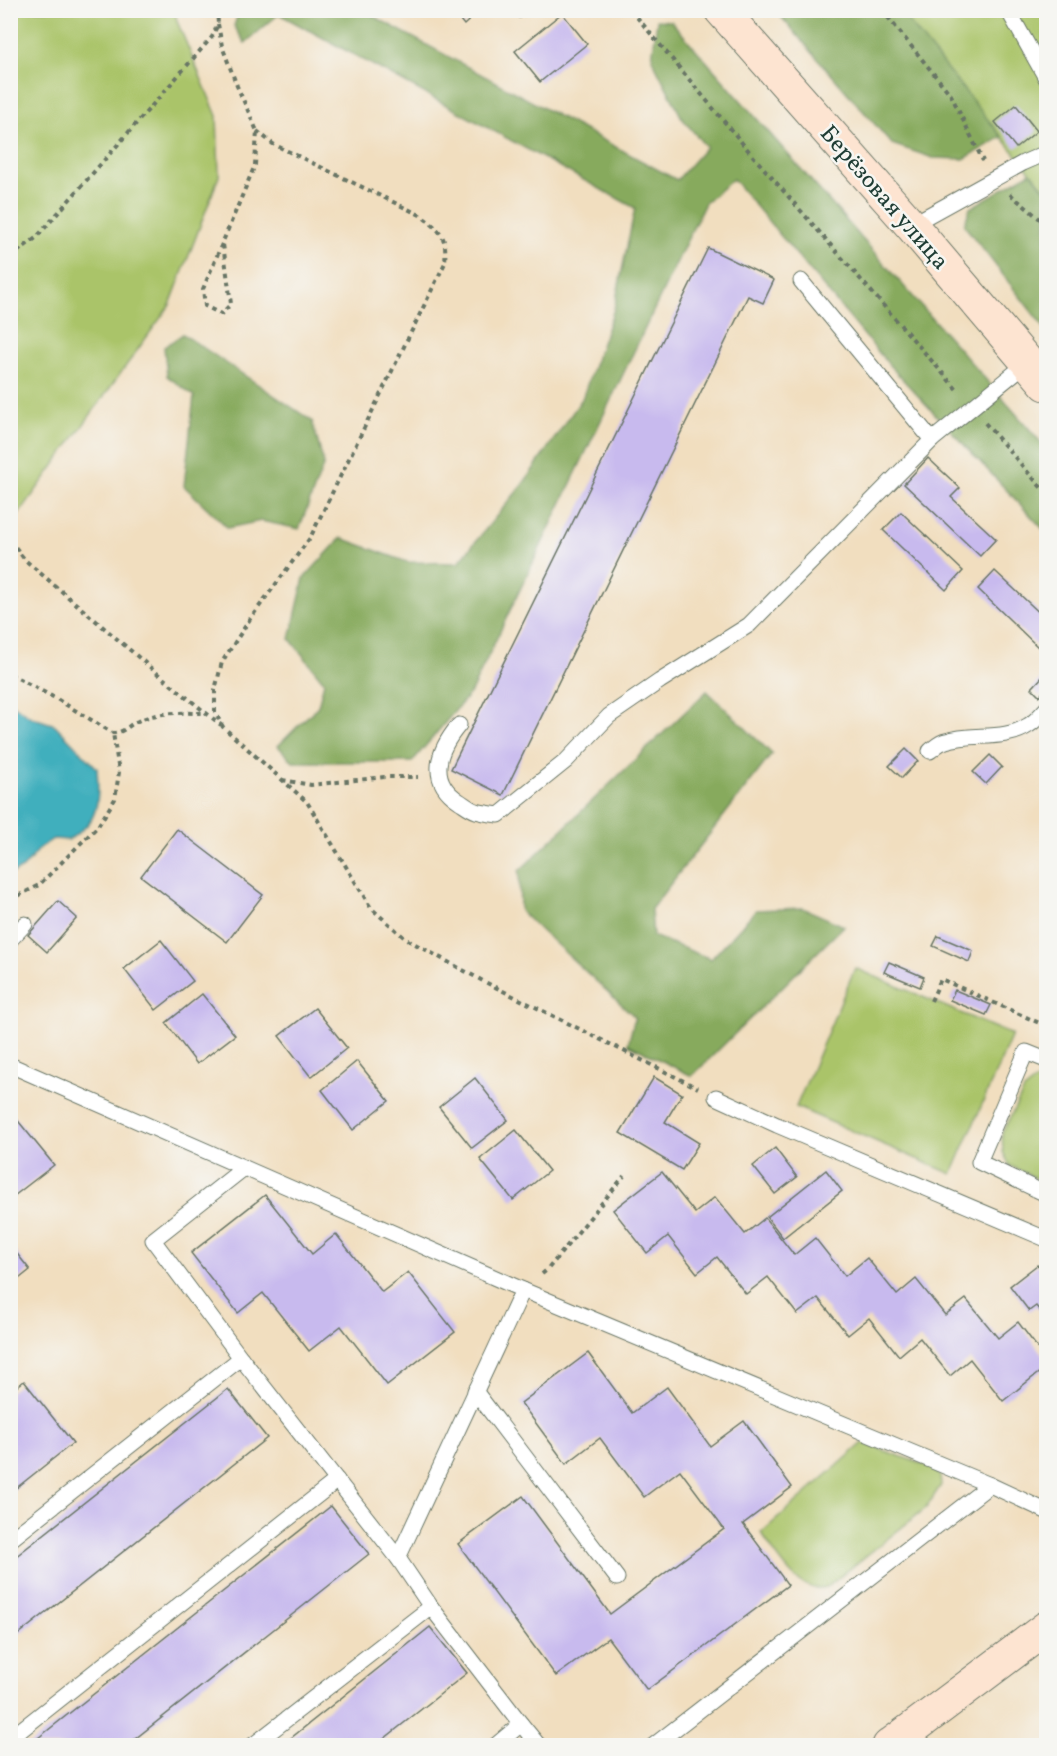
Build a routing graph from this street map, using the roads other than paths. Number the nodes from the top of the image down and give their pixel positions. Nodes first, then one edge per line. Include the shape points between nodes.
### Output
1 (722, 10) edge
2 (1008, 10) edge
3 (1047, 78) edge
4 (1047, 153) edge
5 (911, 225) junction
6 (801, 281) dead end
7 (1037, 373) edge
8 (932, 440) junction
9 (1047, 709) edge
10 (459, 725) dead end
11 (930, 751) dead end
12 (24, 924) dead end
13 (10, 940) edge
14 (1047, 1060) edge
15 (10, 1065) edge
16 (716, 1097) road end
17 (244, 1168) junction
18 (1047, 1194) edge
19 (1047, 1239) edge
20 (523, 1290) junction
21 (241, 1358) junction
22 (475, 1391) junction
23 (337, 1480) junction
24 (990, 1485) junction
25 (1047, 1511) edge
26 (10, 1540) edge
27 (398, 1558) junction
28 (616, 1578) dead end
29 (431, 1607) junction
30 (1047, 1628) edge
31 (521, 1724) junction
32 (12, 1737) edge
33 (252, 1746) edge
34 (495, 1746) edge
35 (539, 1746) edge
36 (653, 1746) edge
37 (890, 1746) edge

1 - 5 main road, Берёзовая улица
2 - 3 lane
4 - 5 lane
5 - 7 main road, Берёзовая улица
6 - 8 lane
7 - 8 lane via 972,408
8 - 10 lane via 749,625 609,716 566,761 499,815 473,810 448,794 441,783 438,766 448,739
9 - 11 lane via 1029,726 1006,735 943,741
12 - 13 lane
14 - 18 lane via 1026,1052 980,1162
15 - 17 lane
16 - 19 lane
17 - 20 lane
17 - 21 lane via 153,1239
20 - 22 lane
20 - 24 lane
21 - 23 lane
21 - 26 lane
22 - 27 lane
22 - 28 lane
23 - 27 lane
23 - 32 lane
24 - 25 lane
24 - 36 lane
27 - 29 lane
29 - 31 lane
29 - 33 lane
30 - 37 main road
31 - 34 lane
31 - 35 lane

